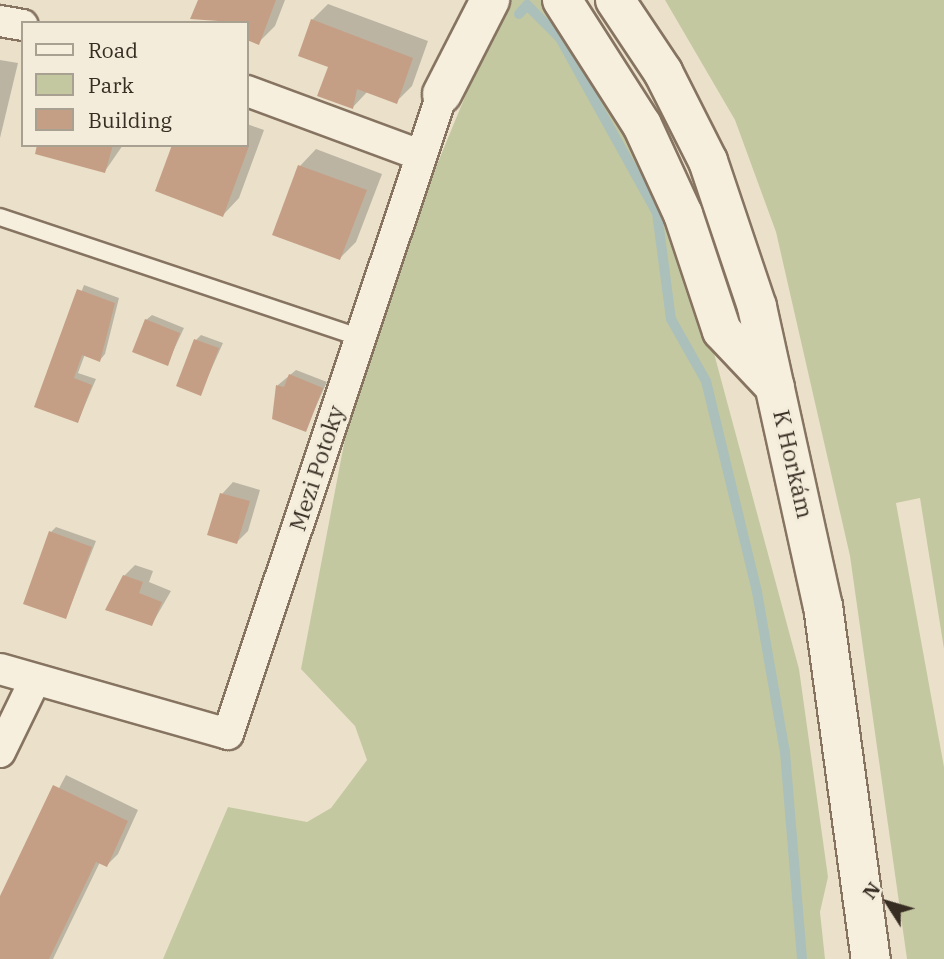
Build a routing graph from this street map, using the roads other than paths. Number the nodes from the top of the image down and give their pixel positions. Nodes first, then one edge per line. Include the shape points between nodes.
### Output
1 (469, 0) edge
2 (490, 0) edge
3 (562, 0) edge
4 (615, 0) edge
5 (0, 21) edge
6 (21, 25) edge
7 (447, 81) junction
8 (248, 91) edge
9 (417, 153) junction
10 (0, 217) edge
11 (359, 337) junction
12 (776, 388) junction
13 (0, 668) edge
14 (34, 682) junction
15 (0, 752) edge
16 (871, 959) edge

1 - 7 main road via 454,37
2 - 7 main road
3 - 12 main road via 642,125 683,214 722,331
4 - 12 main road, K Horkám via 663,72 708,161 734,226
5 - 6 street
7 - 9 street
8 - 9 street
9 - 11 street
10 - 11 lane
11 - 14 street, Mezi Potoky via 228,734
12 - 16 main road, K Horkám via 823,606
13 - 14 street, Mezi Potoky
14 - 15 street

